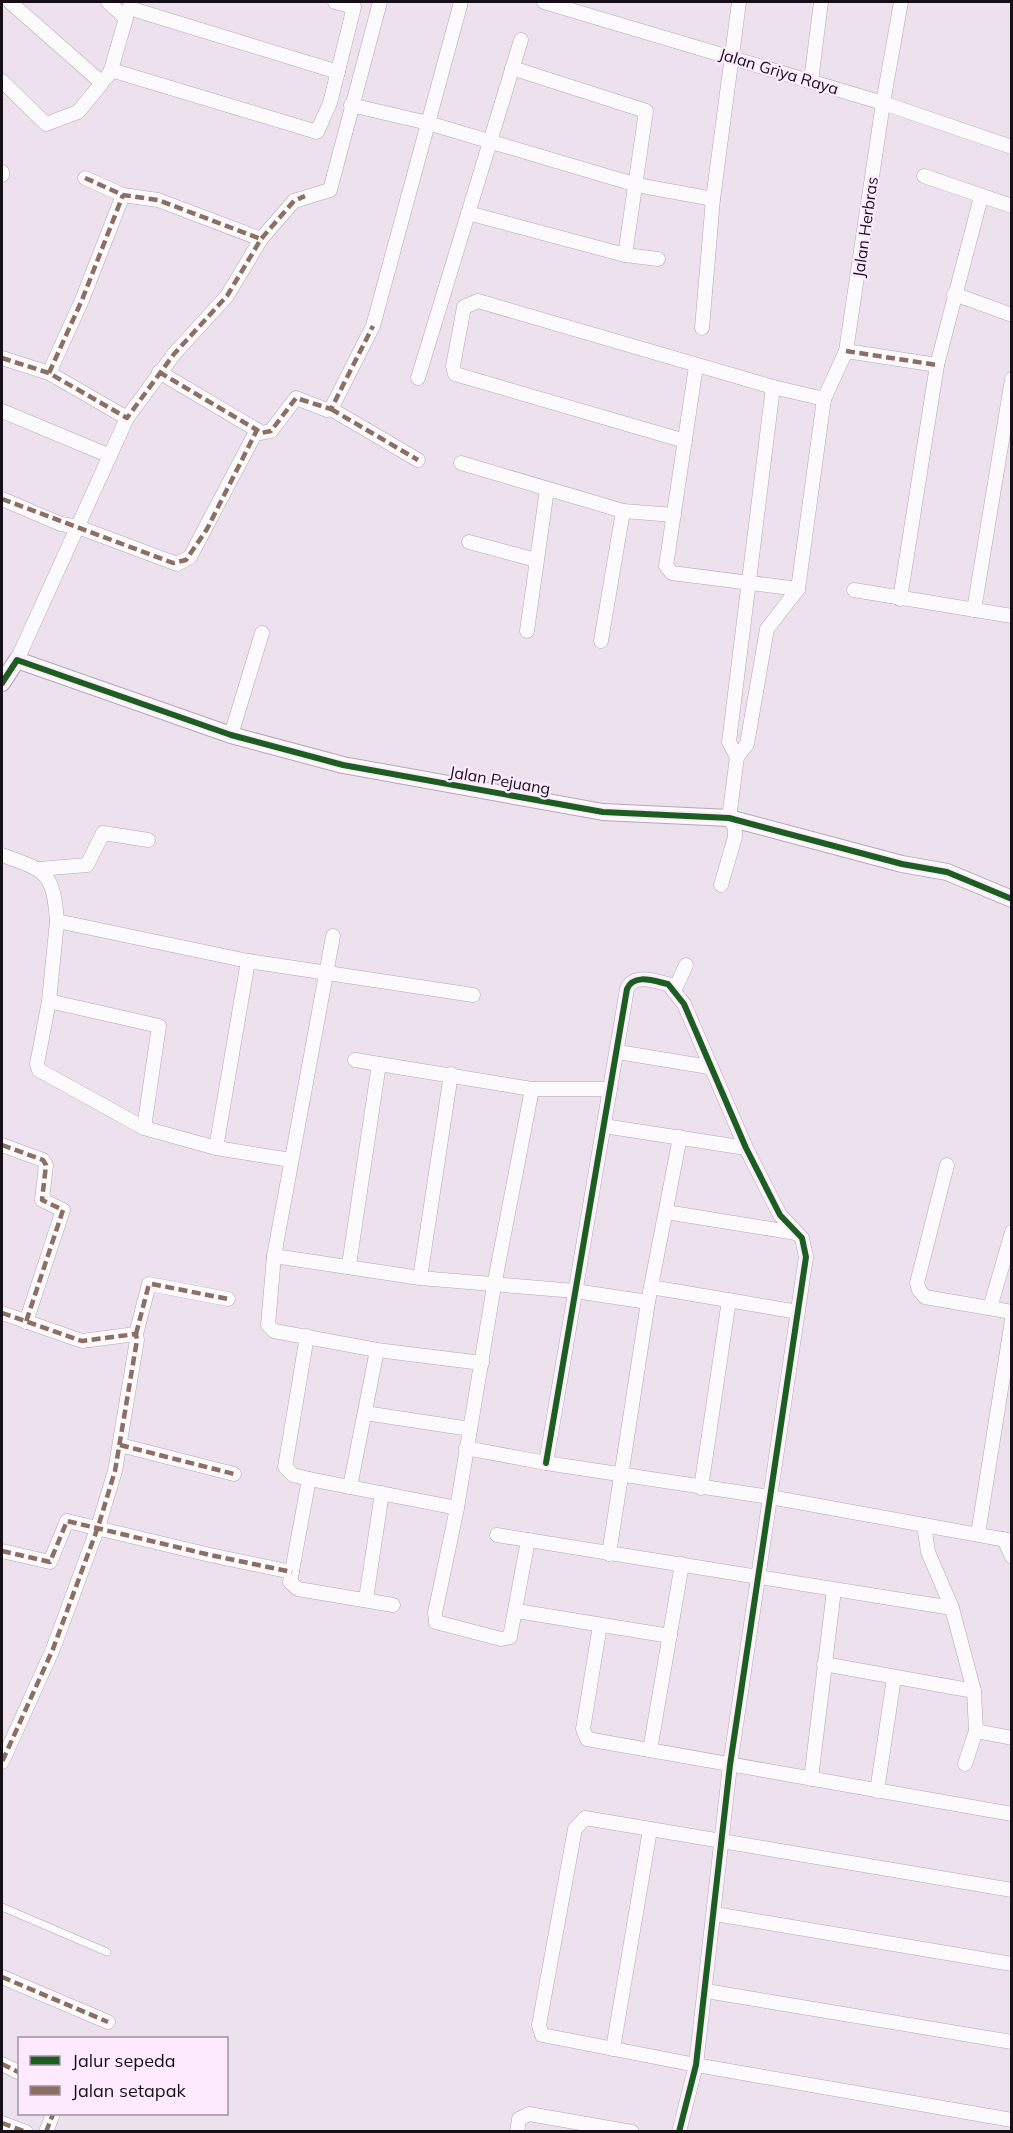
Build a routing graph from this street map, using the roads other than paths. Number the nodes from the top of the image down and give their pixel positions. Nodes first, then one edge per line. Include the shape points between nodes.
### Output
1 (10, 2) edge
2 (108, 2) edge
3 (335, 2) edge
4 (380, 2) edge
5 (461, 2) edge
6 (544, 2) edge
7 (739, 2) edge
8 (821, 2) edge
9 (901, 2) edge
10 (128, 9) edge
11 (521, 40) dead end
12 (731, 56) junction
13 (512, 69) junction
14 (111, 70) junction
15 (338, 72) junction
16 (2, 81) edge
17 (811, 81) junction
18 (102, 83) junction
19 (883, 103) junction
20 (351, 105) junction
21 (428, 123) junction
22 (489, 142) junction
23 (1011, 147) edge
24 (924, 176) dead end
25 (85, 178) dead end
26 (637, 184) junction
27 (123, 195) junction
28 (981, 197) junction
29 (713, 199) junction
30 (1011, 206) edge
31 (468, 213) junction
32 (261, 239) junction
33 (625, 255) junction
34 (658, 259) dead end
35 (954, 294) junction
36 (1011, 315) edge
37 (702, 328) dead end
38 (846, 351) junction
39 (2, 358) edge
40 (937, 365) junction
41 (696, 366) junction
42 (159, 372) junction
43 (49, 373) junction
44 (418, 378) dead end
45 (1011, 379) edge
46 (773, 387) junction
47 (824, 399) junction
48 (331, 409) junction
49 (2, 411) edge
50 (127, 418) junction
51 (257, 430) junction
52 (685, 441) junction
53 (110, 456) junction
54 (418, 460) dead end
55 (461, 463) dead end
56 (547, 489) junction
57 (2, 499) edge
58 (623, 511) junction
59 (674, 515) junction
60 (78, 527) junction
61 (469, 542) dead end
62 (536, 560) junction
63 (748, 584) junction
64 (798, 589) junction
65 (854, 590) dead end
66 (900, 599) junction
67 (974, 610) junction
68 (1011, 616) edge
69 (744, 627) junction
70 (767, 629) junction
71 (526, 631) dead end
72 (262, 633) dead end
73 (601, 641) dead end
74 (17, 660) junction
75 (2, 683) edge
76 (231, 735) junction
77 (737, 757) junction
78 (729, 818) junction
79 (148, 840) dead end
80 (2, 855) edge
81 (39, 869) junction
82 (721, 885) dead end
83 (1011, 899) edge
84 (57, 921) junction
85 (333, 936) dead end
86 (248, 961) junction
87 (686, 965) dead end
88 (326, 972) junction
89 (675, 989) junction
90 (473, 995) dead end
91 (49, 1001) junction
92 (618, 1052) junction
93 (355, 1060) dead end
94 (379, 1064) junction
95 (709, 1067) junction
96 (451, 1074) junction
97 (532, 1089) junction
98 (610, 1089) junction
99 (604, 1126) junction
100 (144, 1128) junction
101 (680, 1137) junction
102 (2, 1145) edge
103 (216, 1148) junction
104 (746, 1148) junction
105 (291, 1160) junction
106 (947, 1165) dead end
107 (666, 1212) junction
108 (1011, 1232) edge
109 (795, 1233) junction
110 (274, 1256) junction
111 (349, 1265) junction
112 (420, 1278) junction
113 (494, 1286) junction
114 (651, 1287) junction
115 (575, 1291) junction
116 (228, 1299) dead end
117 (729, 1300) junction
118 (648, 1302) junction
119 (990, 1308) junction
120 (798, 1312) junction
121 (1011, 1312) edge
122 (2, 1313) edge
123 (1011, 1320) edge
124 (26, 1322) junction
125 (136, 1334) junction
126 (307, 1336) junction
127 (377, 1350) junction
128 (482, 1363) junction
129 (365, 1413) junction
130 (470, 1429) junction
131 (120, 1445) junction
132 (466, 1448) junction
133 (546, 1463) junction
134 (234, 1474) dead end
135 (621, 1474) junction
136 (309, 1479) junction
137 (350, 1487) junction
138 (701, 1488) junction
139 (382, 1493) junction
140 (770, 1497) junction
141 (457, 1508) junction
142 (924, 1525) junction
143 (98, 1527) junction
144 (978, 1534) junction
145 (497, 1535) dead end
146 (528, 1540) junction
147 (1008, 1540) edge
148 (2, 1551) edge
149 (609, 1554) junction
150 (1011, 1557) edge
151 (682, 1564) junction
152 (292, 1572) junction
153 (759, 1579) junction
154 (834, 1590) junction
155 (366, 1599) junction
156 (393, 1605) dead end
157 (952, 1608) junction
158 (517, 1611) junction
159 (600, 1625) junction
160 (670, 1636) junction
161 (824, 1664) junction
162 (894, 1678) junction
163 (974, 1691) junction
164 (976, 1731) junction
165 (1011, 1738) edge
166 (650, 1750) junction
167 (2, 1762) edge
168 (966, 1764) dead end
169 (730, 1765) junction
170 (812, 1779) junction
171 (877, 1791) junction
172 (1011, 1814) edge
173 (650, 1830) junction
174 (723, 1842) junction
175 (1011, 1890) edge
176 (2, 1907) edge
177 (715, 1914) junction
178 (107, 1952) dead end
179 (1011, 1964) edge
180 (2, 1977) edge
181 (706, 1991) junction
182 (108, 2022) dead end
183 (1011, 2042) edge
184 (613, 2049) junction
185 (2, 2064) edge
186 (696, 2065) junction
187 (18, 2072) edge
188 (53, 2115) edge
189 (1011, 2120) edge
190 (2, 2123) edge
191 (26, 2132) edge
192 (46, 2132) edge
193 (517, 2132) edge
194 (632, 2132) edge
195 (679, 2132) edge

1 - 18 street
2 - 10 street
3 - 15 street via 354,7
4 - 20 street
5 - 21 street
6 - 12 street, Jalan Griya Raya
7 - 12 street
8 - 17 street
9 - 19 street, Jalan Herbras
10 - 14 street
10 - 15 street
11 - 13 street
12 - 17 street, Jalan Griya Raya
12 - 29 street
13 - 22 street
13 - 26 street via 646,111
14 - 15 street via 317,132
14 - 18 street
16 - 18 street via 46,124 78,112
17 - 19 street, Jalan Griya Raya
19 - 23 street, Jalan Griya Raya
19 - 38 street, Jalan Herbras
20 - 21 street
20 - 32 street via 330,190 297,199
21 - 22 street
21 - 48 street via 374,326
22 - 26 street
22 - 31 street
24 - 28 street
25 - 27 street
26 - 29 street
26 - 33 street
27 - 32 street via 158,200
27 - 43 street
28 - 30 street
28 - 35 street
29 - 37 street
31 - 33 street
31 - 44 street
32 - 42 street via 227,296
33 - 34 street
35 - 36 street
35 - 40 street
38 - 40 street
38 - 47 street, Jalan Herbras
39 - 43 street
40 - 66 street
41 - 46 street
41 - 52 street
41 - 52 street via 478,301 464,308 453,366 460,377
42 - 50 street
42 - 51 street
43 - 50 street
45 - 67 street
46 - 47 street
46 - 63 street
47 - 64 street, Jalan Herbras
48 - 51 street via 296,398 271,431
48 - 54 street
49 - 53 street
50 - 53 street
51 - 60 street via 207,529 186,560 173,563
52 - 59 street
53 - 60 street
55 - 56 street
56 - 58 street
56 - 62 street
57 - 60 street via 53,521
58 - 59 street
58 - 73 street
59 - 63 street via 665,562 668,570
60 - 74 street
61 - 62 street
62 - 71 street
63 - 64 street
63 - 69 street
64 - 70 street
65 - 66 street
66 - 67 street
67 - 68 street
69 - 70 street
69 - 77 street via 729,742
70 - 77 street via 747,744
72 - 76 street
74 - 75 street
74 - 76 street, Jalan Pejuang
76 - 78 street, Jalan Pejuang via 343,765 603,812
77 - 78 street
78 - 82 street via 735,827 735,837
78 - 83 street, Jalan Pejuang via 902,864 947,872
79 - 81 street via 103,833 84,867
80 - 81 street
81 - 84 street via 54,889
84 - 86 street
84 - 91 street
85 - 88 street
86 - 88 street
86 - 103 street
87 - 89 street
88 - 90 street
88 - 105 street
89 - 92 street via 668,984 637,979 629,983
89 - 95 street
91 - 100 street via 39,1070
91 - 100 street via 159,1026
92 - 95 street
92 - 98 street
93 - 94 street
94 - 96 street
94 - 111 street
95 - 104 street
96 - 97 street
96 - 112 street
97 - 98 street
97 - 113 street
98 - 99 street
99 - 101 street
99 - 115 street
100 - 103 street
101 - 104 street
101 - 107 street
102 - 124 street via 43,1160 46,1165 42,1200 63,1210
103 - 105 street
104 - 109 street via 780,1215
105 - 110 street
106 - 119 street via 917,1283 919,1290 925,1297
107 - 109 street
107 - 114 street
108 - 119 street
109 - 120 street via 802,1238 806,1257
110 - 111 street
110 - 126 street via 268,1325 274,1331
111 - 112 street
112 - 113 street
113 - 115 street
113 - 128 street
114 - 117 street
114 - 118 street
115 - 118 street
115 - 133 street
116 - 125 street via 149,1284
117 - 120 street
117 - 138 street
118 - 135 street
119 - 121 street
120 - 140 street
122 - 124 street
123 - 144 street
124 - 125 street via 82,1341
125 - 131 street
126 - 127 street
126 - 136 street via 285,1467
127 - 128 street
127 - 129 street
128 - 130 street
129 - 130 street
129 - 137 street
130 - 132 street
131 - 134 street
131 - 143 street
132 - 133 street
132 - 141 street
133 - 135 street
135 - 138 street
135 - 149 street
136 - 137 street
136 - 152 street
137 - 139 street
138 - 140 street
139 - 141 street
139 - 155 street
140 - 142 street
140 - 153 street
141 - 158 street via 436,1622 505,1639 513,1632
142 - 144 street
142 - 157 street via 928,1552
143 - 148 street via 66,1521 50,1562
143 - 152 street
143 - 167 street via 53,1649
144 - 147 street
145 - 146 street
146 - 149 street
146 - 158 street
147 - 150 street
149 - 151 street
151 - 153 street
151 - 160 street
152 - 155 street via 290,1582 298,1589
153 - 154 street
153 - 169 street
154 - 157 street
154 - 161 street
155 - 156 street
157 - 163 street
158 - 159 street
159 - 160 street
159 - 166 street via 583,1733 588,1739
160 - 166 street
161 - 162 street
161 - 170 street
162 - 163 street
162 - 171 street
163 - 164 street
164 - 165 street
164 - 168 street
166 - 169 street
169 - 170 street
169 - 174 street
170 - 171 street
171 - 172 street
173 - 174 street
173 - 184 street
173 - 184 street via 585,1818 575,1829 539,2025 542,2035
174 - 175 street
174 - 177 street
176 - 178 lane
177 - 179 street
177 - 181 street
180 - 182 street
181 - 183 street
181 - 186 street
184 - 186 street
185 - 187 street
186 - 189 street
186 - 195 street
188 - 192 street
190 - 191 street
193 - 194 street via 519,2119 529,2115

